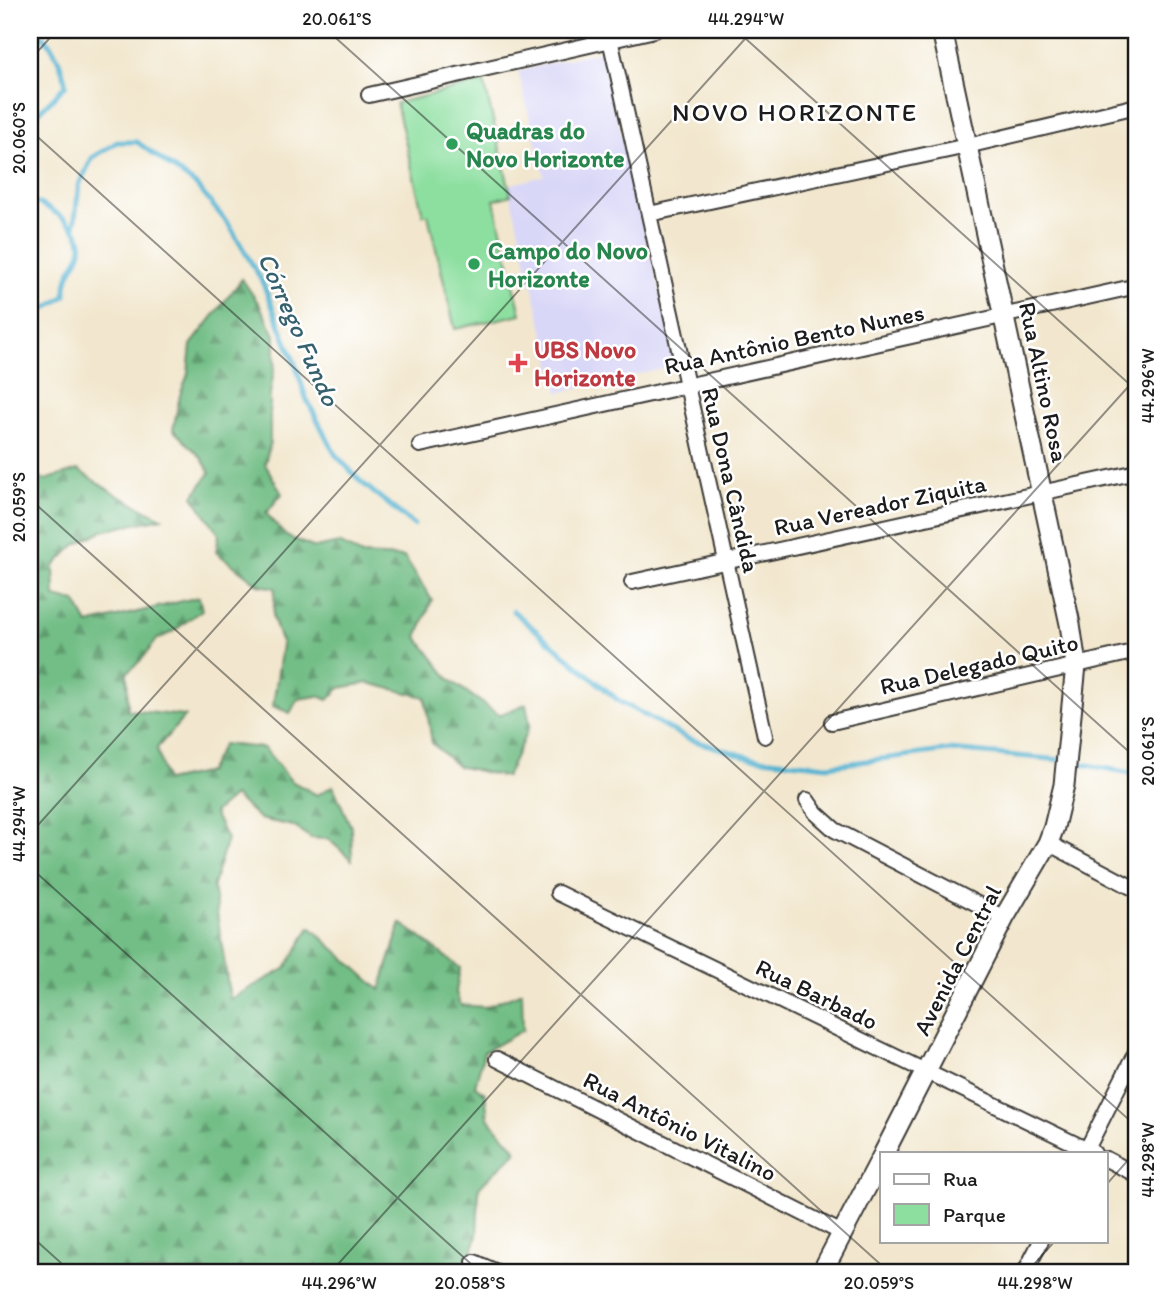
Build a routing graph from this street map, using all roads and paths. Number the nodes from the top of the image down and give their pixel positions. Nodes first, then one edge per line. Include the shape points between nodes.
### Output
1 (655, 30) edge
2 (942, 30) edge
3 (609, 34) edge
4 (369, 95) dead end
5 (1137, 106) edge
6 (967, 146) junction
7 (649, 214) junction
8 (1137, 286) edge
9 (1004, 317) junction
10 (687, 386) junction
11 (419, 445) dead end
12 (1137, 472) edge
13 (1042, 493) junction
14 (726, 562) junction
15 (632, 582) dead end
16 (1137, 651) edge
17 (1076, 665) junction
18 (832, 722) dead end
19 (765, 736) dead end
20 (1064, 785) joint
21 (807, 800) dead end
22 (1048, 843) junction
23 (1137, 890) edge
24 (558, 893) dead end
25 (1004, 918) junction
26 (1137, 1050) edge
27 (497, 1059) dead end
28 (926, 1073) junction
29 (885, 1152) edge
30 (1089, 1152) edge
31 (1108, 1160) edge
32 (880, 1161) edge
33 (1137, 1175) edge
34 (842, 1233) junction
35 (1040, 1242) edge
36 (474, 1262) dead end
37 (497, 1272) edge
38 (822, 1272) edge
39 (1025, 1272) edge

1 - 3 street
2 - 6 street, Rua Altino Rosa
3 - 4 street
3 - 7 street, Rua Dona Cândida
5 - 6 street
6 - 7 street
6 - 9 street, Rua Altino Rosa
7 - 10 street, Rua Dona Cândida
8 - 9 street, Rua Antônio Bento Nunes
9 - 10 street, Rua Antônio Bento Nunes
9 - 13 street, Rua Altino Rosa
10 - 11 street, Rua Antônio Bento Nunes
10 - 14 street, Rua Dona Cândida
12 - 13 street, Rua Vereador Ziquita
13 - 14 street, Rua Vereador Ziquita
13 - 17 street, Rua Altino Rosa
14 - 15 street, Rua Vereador Ziquita
14 - 19 street, Rua Dona Cândida
16 - 17 street, Rua Delegado Quito
17 - 18 street, Rua Delegado Quito
17 - 20 street, Rua Altino Rosa
20 - 22 street, Avenida Central
21 - 25 street via 835,830
22 - 23 street
22 - 25 street, Avenida Central
24 - 28 street, Rua Barbado
25 - 28 street, Avenida Central
26 - 30 street
27 - 34 street, Rua Antônio Vitalino
28 - 29 street, Avenida Central
28 - 30 street, Rua Barbado
31 - 33 street
32 - 34 street, Avenida Central
34 - 38 street, Avenida Central
35 - 39 street
36 - 37 street

